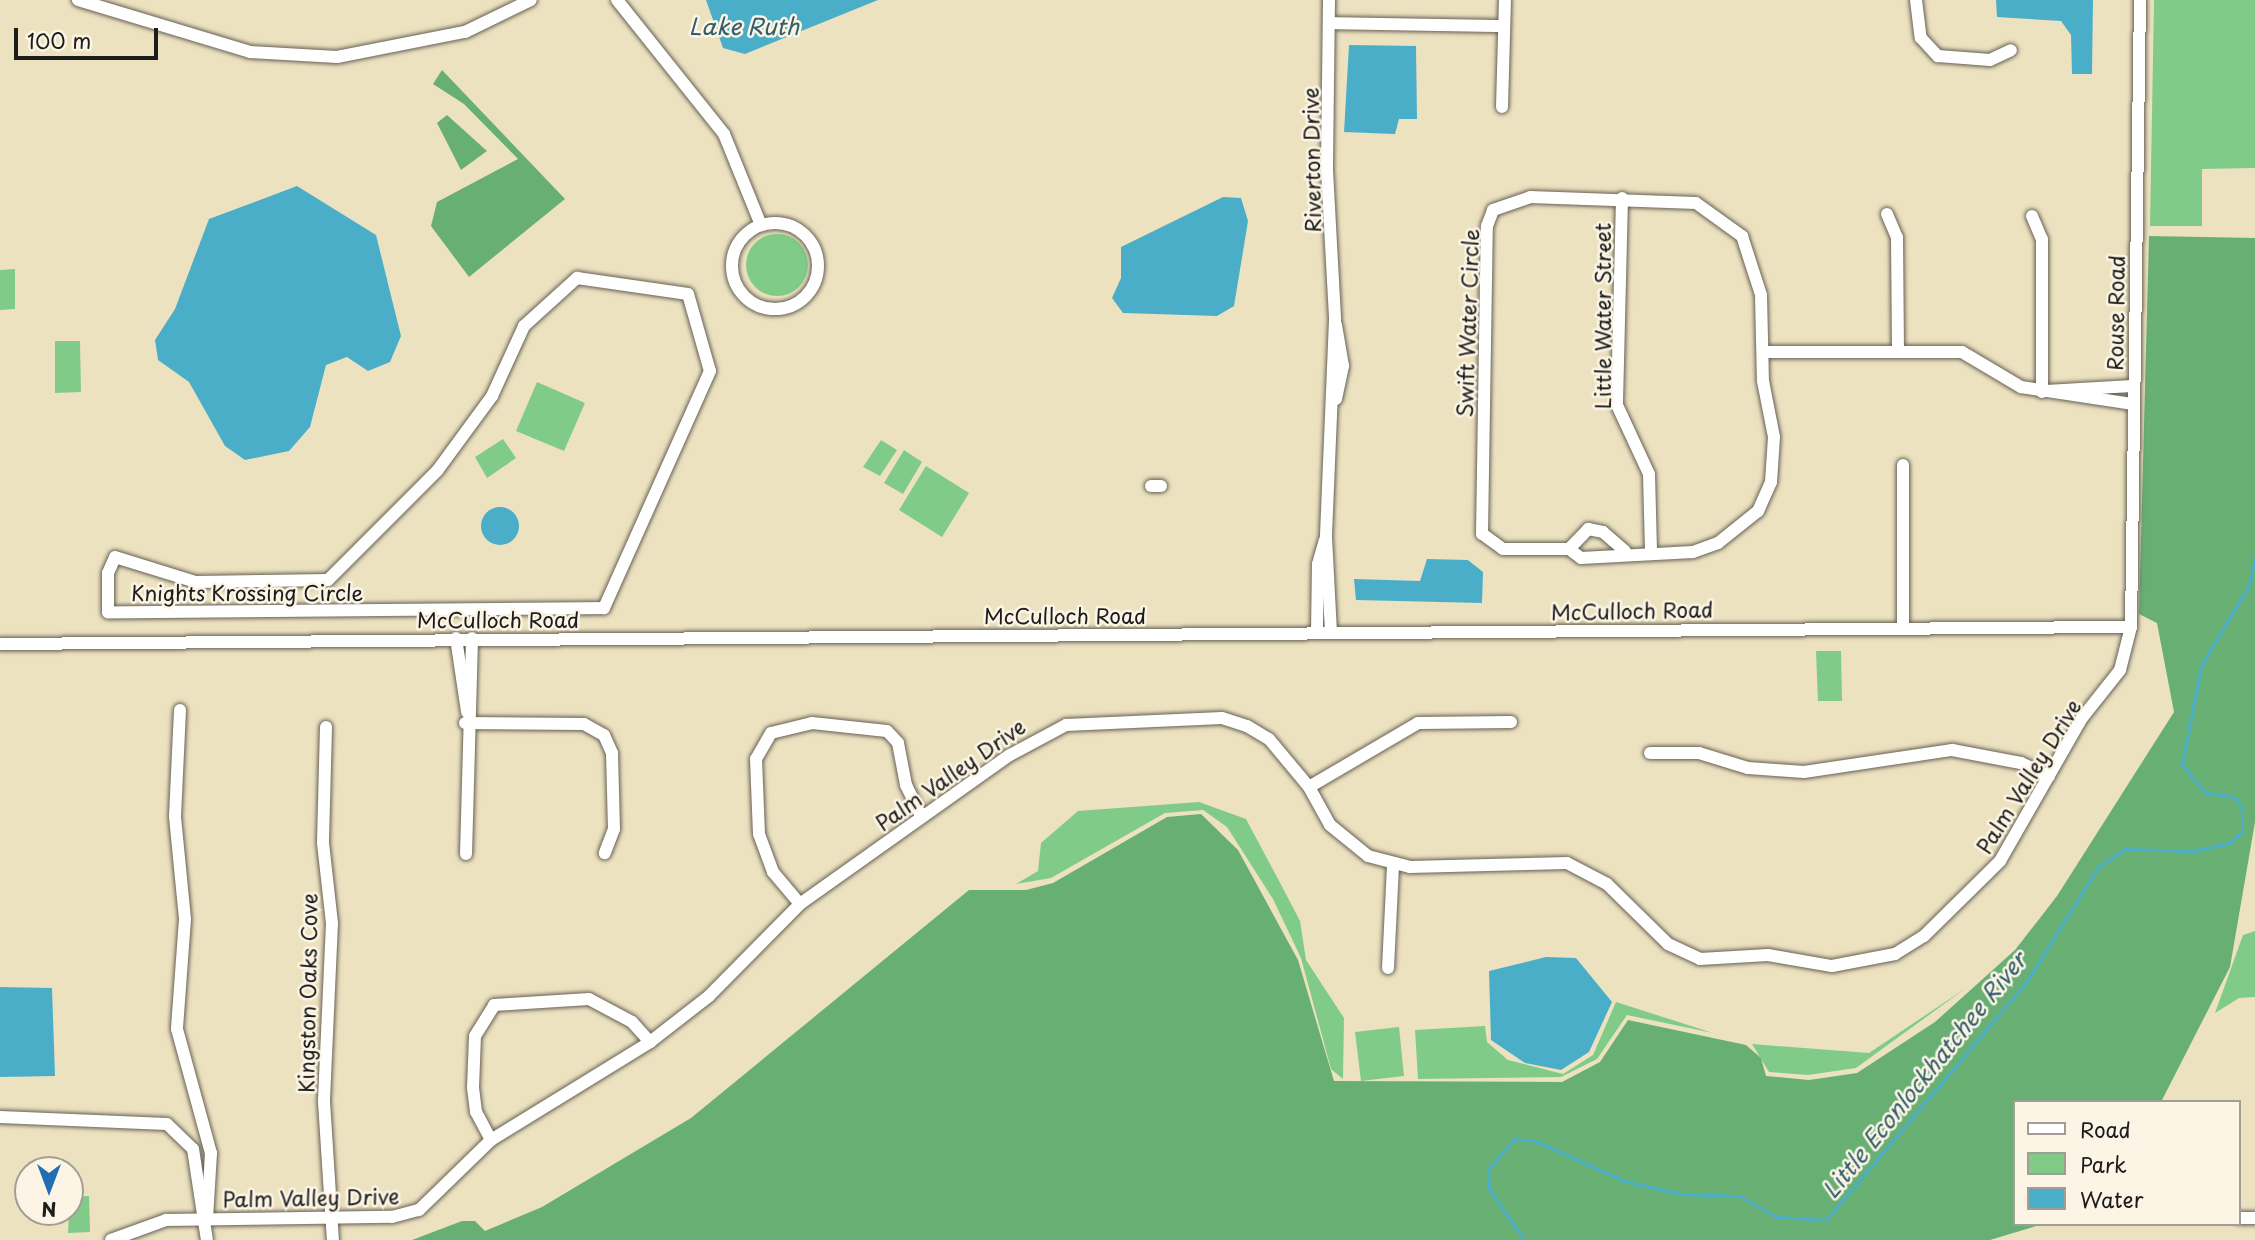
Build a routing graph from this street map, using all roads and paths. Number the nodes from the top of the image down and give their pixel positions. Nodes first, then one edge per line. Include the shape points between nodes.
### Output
1 (78, 0) edge
2 (114, 0) edge
3 (531, 0) edge
4 (617, 0) edge
5 (1329, 0) edge
6 (1505, 0) edge
7 (1916, 0) edge
8 (2140, 0) edge
9 (134, 14) junction
10 (1330, 23) junction
11 (1504, 26) junction
12 (2011, 50) dead end
13 (1502, 107) dead end
14 (1622, 198) junction
15 (1887, 214) dead end
16 (2032, 216) dead end
17 (761, 225) junction
18 (693, 306) joint
19 (1898, 350) junction
20 (1765, 352) junction
21 (2132, 386) junction
22 (2042, 392) junction
23 (2132, 404) junction
24 (1903, 465) dead end
25 (1326, 537) junction
26 (1569, 550) junction
27 (1625, 551) junction
28 (1651, 551) junction
29 (1903, 626) junction
30 (2130, 626) junction
31 (1317, 633) junction
32 (1331, 633) junction
33 (456, 638) junction
34 (472, 638) junction
35 (0, 644) edge
36 (466, 677) junction
37 (180, 710) dead end
38 (466, 718) junction
39 (1511, 722) dead end
40 (326, 727) dead end
41 (1650, 753) dead end
42 (2049, 776) junction
43 (1309, 787) junction
44 (921, 816) junction
45 (605, 853) dead end
46 (466, 854) dead end
47 (1393, 866) junction
48 (800, 904) junction
49 (1388, 968) dead end
50 (650, 1042) junction
51 (0, 1117) edge
52 (491, 1140) junction
53 (207, 1218) junction
54 (332, 1218) junction
55 (111, 1240) edge
56 (207, 1240) edge
57 (333, 1240) edge

1 - 9 street
2 - 9 street
3 - 9 street via 465,32 337,57 250,52
4 - 17 street via 723,134
5 - 10 street, Riverton Drive
6 - 11 street
7 - 12 street via 1921,38 1938,56 1990,60
8 - 21 street, Rouse Road
10 - 11 street
10 - 25 street, Riverton Drive via 1328,170 1335,320 1343,366 1334,403
11 - 13 street
14 - 20 street, Swift Water Circle via 1696,203 1742,236 1756,264
14 - 26 street, Swift Water Circle via 1530,197 1493,210 1487,226 1482,534 1503,550
14 - 28 street, Little Water Street via 1617,405 1649,474
15 - 19 street via 1898,237
16 - 22 street via 2042,239
17 - 17 street via 738,243 733,276 760,306 792,305 813,286 817,257 802,232
18 - 18 street, Knights Krossing Circle via 710,371 604,608 108,612 107,573 115,557 196,582 328,580 437,471 492,396 524,326 577,278 688,294
19 - 20 street
19 - 22 street via 1962,352 2021,387
20 - 28 street, Swift Water Circle via 1774,438 1771,482 1758,511 1718,543 1693,552
21 - 22 street
21 - 23 street, Rouse Road
22 - 23 street
23 - 30 street, Rouse Road
24 - 29 street
25 - 31 street, Riverton Drive via 1318,564
25 - 32 street, Riverton Drive
26 - 27 street, Swift Water Circle via 1581,558
26 - 27 street via 1588,529 1603,531
27 - 28 street, Swift Water Circle
29 - 30 street, McCulloch Road
29 - 32 street, McCulloch Road
30 - 42 street, Palm Valley Drive via 2120,670
31 - 32 street, McCulloch Road
31 - 34 street, McCulloch Road
33 - 34 street, McCulloch Road
33 - 35 street, McCulloch Road
33 - 36 street
34 - 36 street
36 - 38 street
37 - 53 street via 175,817 185,919 177,1029 211,1153
38 - 45 street via 584,724 604,735 612,753 614,829
38 - 46 street
39 - 43 street via 1418,723
40 - 54 street, Kingston Oaks Cove via 323,843 332,923 324,1102
41 - 42 street via 1699,753 1748,768 1804,772 1952,750 2021,763
42 - 47 street, Palm Valley Drive via 2000,861 1933,929 1895,954 1832,965 1768,955 1685,953 1607,884 1567,863
43 - 44 street, Palm Valley Drive via 1269,739 1231,720 1086,723 1038,736
43 - 47 street, Palm Valley Drive via 1349,845
44 - 48 street, Palm Valley Drive
44 - 48 street via 906,785 898,743 887,731 812,723 771,733 756,759 758,834 773,872
47 - 49 street
48 - 50 street, Palm Valley Drive via 709,996
50 - 52 street, Palm Valley Drive
50 - 52 street via 632,1022 589,999 494,1005 474,1036 476,1112
51 - 53 street via 167,1124 193,1149
52 - 54 street, Palm Valley Drive via 419,1210
53 - 54 street, Palm Valley Drive
53 - 55 street, Palm Valley Drive via 150,1223
53 - 56 street
54 - 57 street, Kingston Oaks Cove

